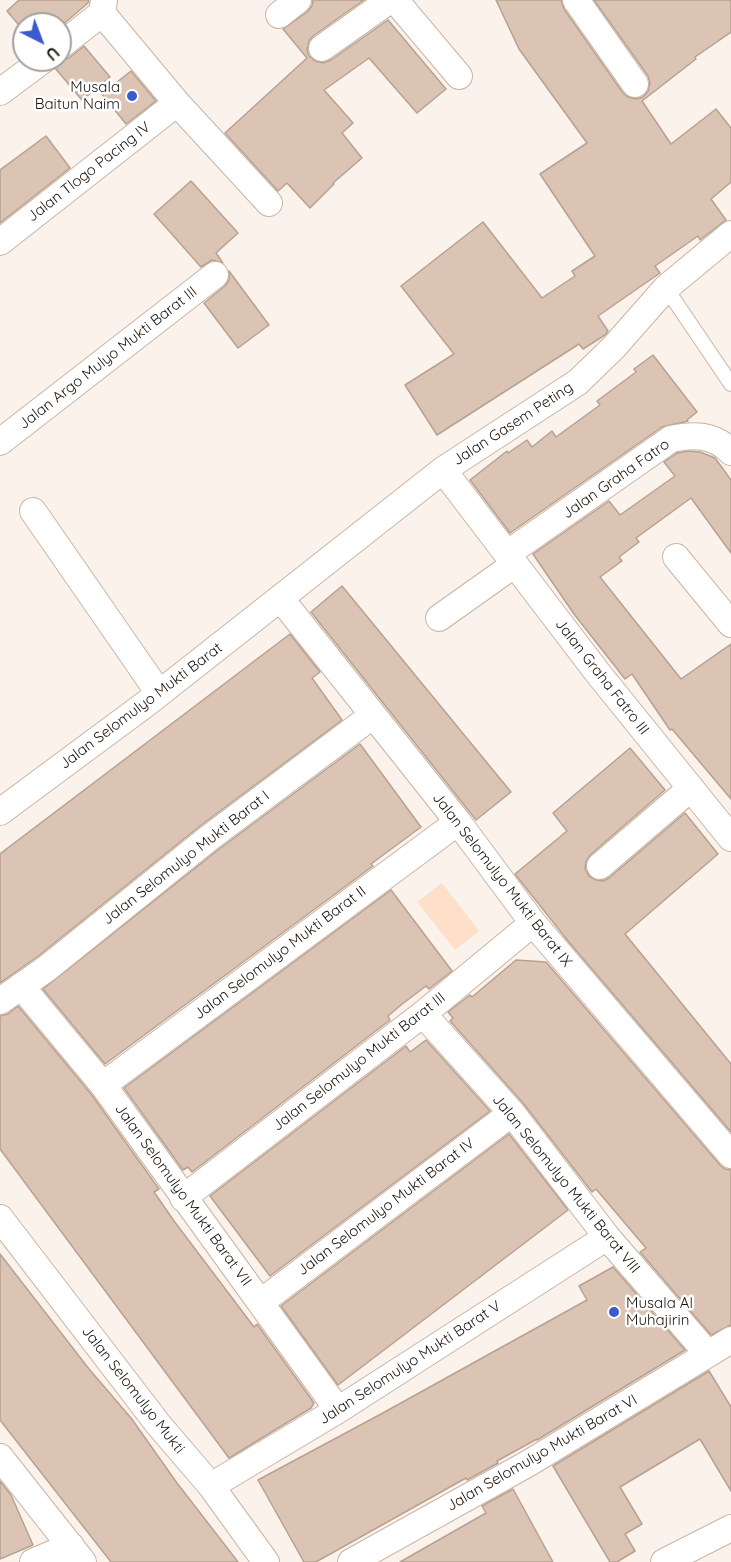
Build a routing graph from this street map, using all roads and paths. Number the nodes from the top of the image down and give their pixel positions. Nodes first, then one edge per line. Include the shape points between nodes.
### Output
1 (576, 0) edge
2 (398, 1) edge
3 (103, 6) edge
4 (72, 35) edge
5 (322, 48) dead end
6 (27, 72) edge
7 (459, 76) dead end
8 (635, 84) dead end
9 (0, 92) edge
10 (177, 103) junction
11 (269, 203) dead end
12 (731, 234) edge
13 (0, 242) edge
14 (215, 275) dead end
15 (666, 288) junction
16 (731, 384) edge
17 (0, 442) edge
18 (731, 452) edge
19 (443, 470) junction
20 (33, 511) dead end
21 (676, 557) dead end
22 (511, 559) junction
23 (281, 599) junction
24 (439, 618) dead end
25 (731, 624) edge
26 (159, 693) junction
27 (372, 716) junction
28 (691, 788) junction
29 (0, 812) edge
30 (458, 822) junction
31 (731, 838) edge
32 (600, 866) dead end
33 (533, 923) junction
34 (21, 986) junction
35 (0, 1001) edge
36 (423, 1014) junction
37 (103, 1085) junction
38 (512, 1113) junction
39 (731, 1155) edge
40 (183, 1197) junction
41 (0, 1218) edge
42 (607, 1237) junction
43 (261, 1302) junction
44 (731, 1340) edge
45 (708, 1354) junction
46 (338, 1410) junction
47 (0, 1457) edge
48 (211, 1486) junction
49 (731, 1528) edge
50 (77, 1554) edge
51 (33, 1562) edge
52 (266, 1562) edge
53 (351, 1562) edge
54 (664, 1562) edge

1 - 8 street
2 - 5 street
2 - 7 street
3 - 4 street
3 - 10 street
6 - 9 street
10 - 11 street
10 - 13 street, Jalan Tlogo Pacing IV
12 - 15 street, Jalan Gasem Peting
14 - 17 street, Jalan Argo Mulyo Mukti Barat III
15 - 16 lane
15 - 19 street, Jalan Gasem Peting via 578,382
18 - 22 street, Jalan Graha Fatro via 724,444 706,437 671,439
19 - 22 street, Jalan Graha Fatro III
19 - 23 street, Jalan Gasem Peting
20 - 26 street
21 - 25 street
22 - 24 street
22 - 28 street, Jalan Graha Fatro III
23 - 26 street, Jalan Selomulyo Mukti Barat
23 - 27 street, Jalan Selomulyo Mukti Barat IX
26 - 29 street, Jalan Selomulyo Mukti Barat
27 - 30 street, Jalan Selomulyo Mukti Barat IX
27 - 34 street, Jalan Selomulyo Mukti Barat I
28 - 31 street, Jalan Graha Fatro III
28 - 32 street
30 - 33 street, Jalan Selomulyo Mukti Barat IX
30 - 37 street, Jalan Selomulyo Mukti Barat II
33 - 36 street, Jalan Selomulyo Mukti Barat III
33 - 39 street, Jalan Selomulyo Mukti Barat IX
34 - 35 street, Jalan Selomulyo Mukti Barat I
34 - 37 street, Jalan Selomulyo Mukti Barat VII
36 - 38 street, Jalan Selomulyo Mukti Barat VIII
36 - 40 street, Jalan Selomulyo Mukti Barat III
37 - 40 street, Jalan Selomulyo Mukti Barat VII
38 - 42 street, Jalan Selomulyo Mukti Barat VIII
38 - 43 street, Jalan Selomulyo Mukti Barat IV
40 - 43 street, Jalan Selomulyo Mukti Barat VII
41 - 48 street, Jalan Selomulyo Mukti via 158,1424
42 - 45 street, Jalan Selomulyo Mukti Barat VIII
42 - 46 street, Jalan Selomulyo Mukti Barat V
43 - 46 street, Jalan Selomulyo Mukti Barat VII
44 - 45 street, Jalan Selomulyo Mukti Barat VI
45 - 53 street, Jalan Selomulyo Mukti Barat VI via 529,1463
46 - 48 street, Jalan Selomulyo Mukti Barat V
47 - 50 street
48 - 52 street, Jalan Selomulyo Mukti
49 - 54 street
50 - 51 street

